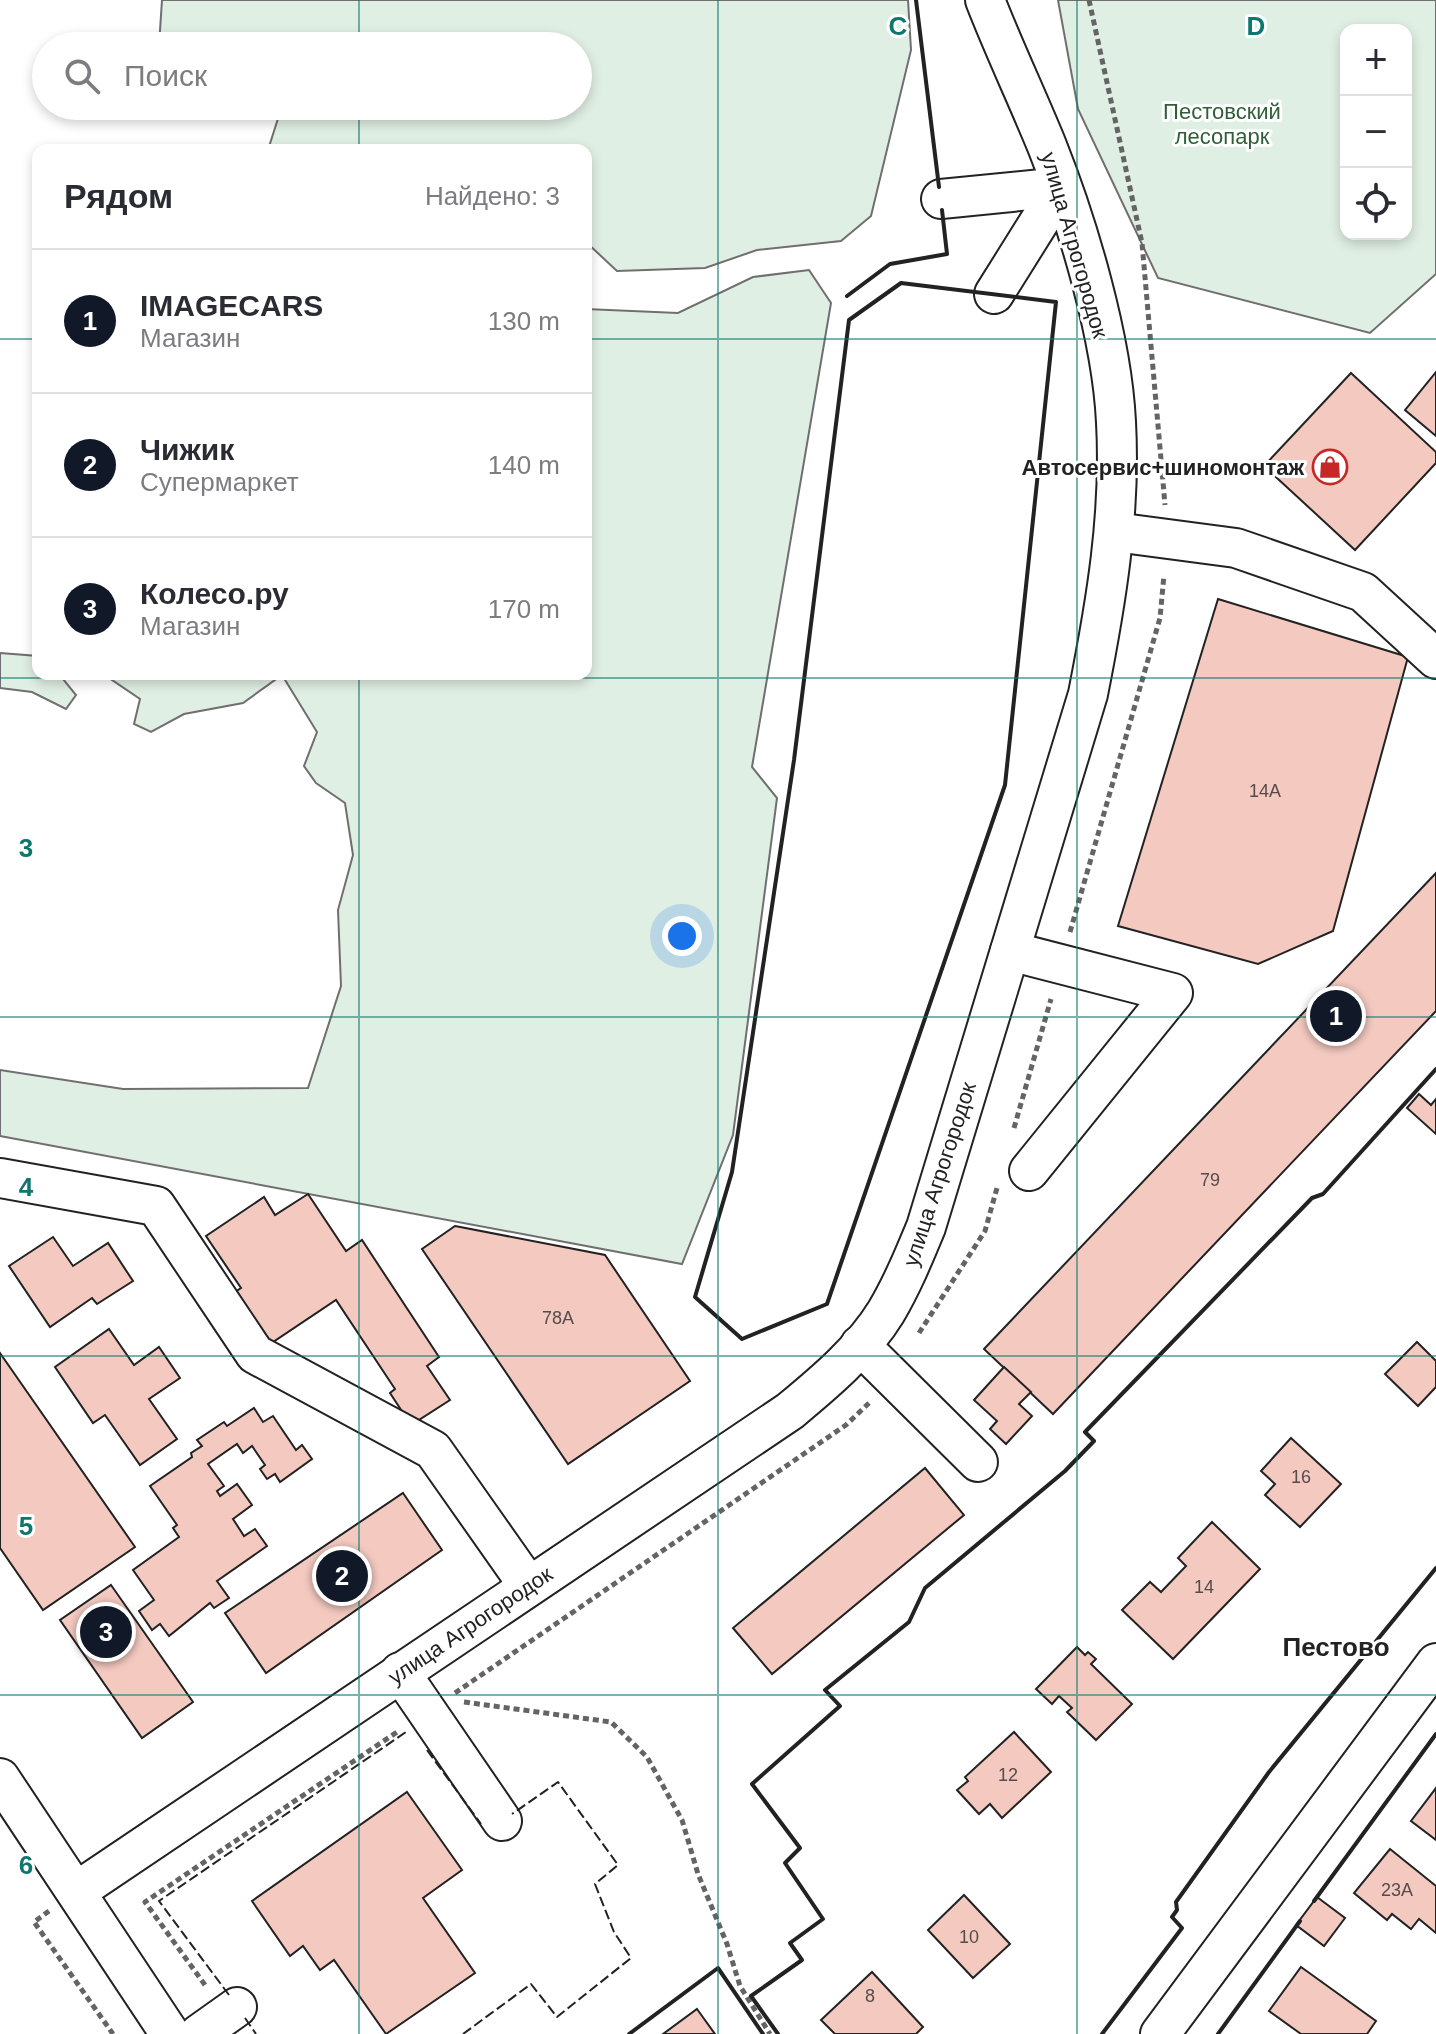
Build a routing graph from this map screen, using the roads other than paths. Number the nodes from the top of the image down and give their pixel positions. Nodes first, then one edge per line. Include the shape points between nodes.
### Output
1 (985, 0) edge
2 (1061, 187) junction
3 (941, 199) dead end
4 (994, 294) dead end
5 (1115, 532) junction
6 (1436, 659) edge
7 (1010, 951) junction
8 (1029, 1171) dead end
9 (0, 1178) edge
10 (860, 1345) junction
11 (978, 1462) dead end
12 (528, 1585) junction
13 (1436, 1663) edge
14 (400, 1672) junction
15 (0, 1778) edge
16 (502, 1821) dead end
17 (77, 1891) junction
18 (170, 2034) edge
19 (1160, 2034) edge

1 - 2 street, улица Агрогородок
2 - 3 street
2 - 4 street
2 - 5 street, улица Агрогородок via 1105,345 1116,419
5 - 6 street via 1236,548 1363,592
5 - 7 street, улица Агрогородок via 1088,694
7 - 8 street via 1173,993
7 - 10 street, улица Агрогородок via 926,1227 885,1314
9 - 12 street via 156,1206 255,1354 433,1450
10 - 11 street
10 - 12 street, улица Агрогородок via 790,1411
12 - 14 street, улица Агрогородок
13 - 19 street
14 - 16 street via 428,1726
14 - 17 street, улица Агрогородок
15 - 17 street
17 - 18 street

